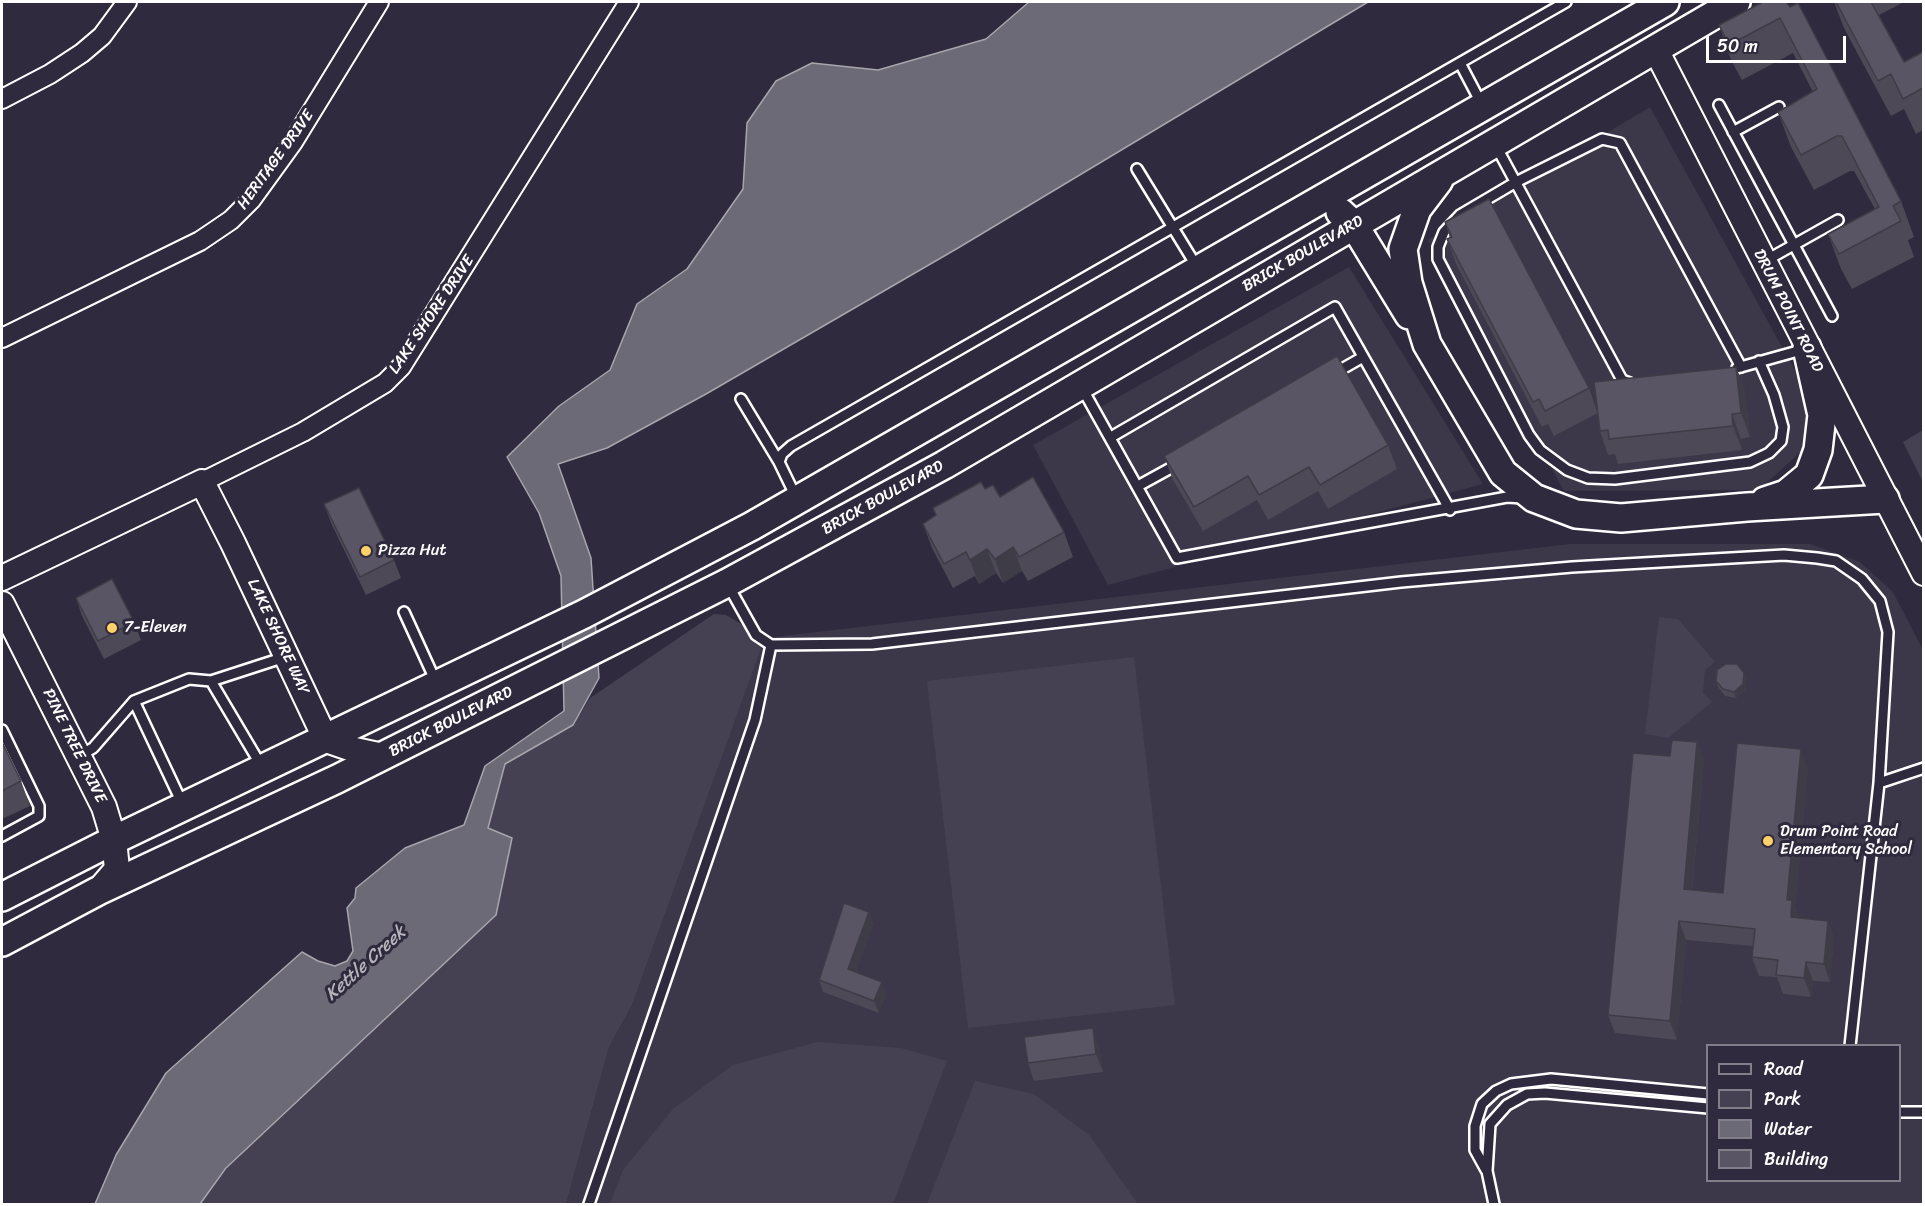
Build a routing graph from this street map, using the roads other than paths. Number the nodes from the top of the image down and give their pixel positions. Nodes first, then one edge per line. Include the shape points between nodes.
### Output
1 (127, 2) edge
2 (380, 2) edge
3 (630, 2) edge
4 (1566, 2) edge
5 (1665, 2) edge
6 (1676, 2) edge
7 (1736, 2) edge
8 (1655, 48) junction
9 (1460, 63) junction
10 (2, 99) edge
11 (1719, 105) dead end
12 (1482, 106) junction
13 (1779, 107) dead end
14 (1733, 132) junction
15 (1494, 142) junction
16 (1137, 170) dead end
17 (1446, 171) junction
18 (1516, 182) junction
19 (1314, 203) junction
20 (1838, 220) dead end
21 (1354, 225) junction
22 (1172, 228) junction
23 (1794, 245) junction
24 (1763, 262) junction
25 (1198, 269) junction
26 (1832, 316) dead end
27 (2, 338) edge
28 (1427, 344) junction
29 (1807, 348) junction
30 (1363, 357) junction
31 (1759, 361) junction
32 (1741, 367) junction
33 (1729, 369) edge
34 (1322, 380) edge
35 (1080, 385) junction
36 (1644, 386) edge
37 (741, 399) dead end
38 (1111, 437) junction
39 (1189, 457) edge
40 (779, 462) junction
41 (202, 482) junction
42 (1138, 486) junction
43 (1534, 498) junction
44 (1885, 498) junction
45 (797, 500) junction
46 (1748, 507) junction
47 (1450, 510) junction
48 (1923, 573) edge
49 (2, 578) edge
50 (727, 583) junction
51 (2, 603) edge
52 (404, 612) dead end
53 (9, 632) edge
54 (771, 645) junction
55 (287, 656) junction
56 (211, 681) junction
57 (437, 684) junction
58 (135, 701) junction
59 (2, 729) edge
60 (326, 740) junction
61 (383, 756) junction
62 (79, 757) junction
63 (1923, 768) edge
64 (263, 769) junction
65 (1879, 783) junction
66 (184, 807) junction
67 (2, 836) edge
68 (114, 840) junction
69 (98, 891) junction
70 (2, 896) edge
71 (2, 942) edge
72 (1850, 1044) edge
73 (1610, 1085) junction
74 (1706, 1094) edge
75 (1608, 1099) junction
76 (1706, 1108) edge
77 (1901, 1112) edge
78 (1923, 1112) edge
79 (1487, 1171) junction
80 (589, 1204) edge
81 (1494, 1204) edge

1 - 10 street via 102,36 82,53
2 - 27 street, HERITAGE DRIVE via 293,142 251,200 231,220 200,241
3 - 41 street, LAKE SHORE DRIVE via 402,367 385,383 303,432
4 - 9 lane
5 - 12 main road
6 - 8 main road
7 - 8 main road, BRICK BOULEVARD
8 - 15 main road, BRICK BOULEVARD
8 - 24 street, DRUM POINT ROAD
9 - 12 lane
9 - 22 lane
11 - 14 lane
12 - 19 main road
13 - 14 lane
14 - 23 lane
15 - 17 main road, BRICK BOULEVARD
15 - 18 lane
16 - 22 lane
17 - 21 main road, BRICK BOULEVARD
17 - 28 main road via 1417,209 1403,249 1408,283
18 - 31 lane via 1452,222 1438,246 1438,259 1529,435 1552,461 1588,478 1615,479 1750,462 1769,453 1781,441 1783,427
18 - 32 lane via 1602,138 1620,143
18 - 36 lane via 1622,380
19 - 21 main road via 1337,209
19 - 25 main road
20 - 23 lane
21 - 28 main road
21 - 35 main road, BRICK BOULEVARD
22 - 25 lane
22 - 40 lane via 791,446
23 - 24 lane
23 - 26 lane
24 - 29 street, DRUM POINT ROAD
25 - 45 main road
28 - 43 main road via 1503,473
29 - 31 lane
29 - 44 street, DRUM POINT ROAD
29 - 46 main road via 1822,415 1818,450 1809,475 1786,494
30 - 34 lane
30 - 38 lane via 1335,307
30 - 47 lane
31 - 32 lane
32 - 33 lane
35 - 38 lane
35 - 50 main road, BRICK BOULEVARD via 944,465
37 - 40 lane
38 - 42 lane
39 - 42 lane
40 - 45 lane
41 - 49 street, LAKE SHORE DRIVE
41 - 55 street, LAKE SHORE WAY
42 - 47 lane via 1177,558
43 - 46 main road via 1576,514 1621,518
43 - 47 lane via 1507,497
44 - 46 main road
44 - 48 street, DRUM POINT ROAD
45 - 57 main road via 619,595
50 - 54 lane via 756,635
50 - 61 main road, BRICK BOULEVARD
51 - 53 street, PINE TREE DRIVE
52 - 57 lane
53 - 62 street, PINE TREE DRIVE
54 - 65 lane via 872,644 1401,582 1572,567 1784,555 1817,558 1836,561 1862,579 1880,601 1888,632
54 - 80 lane via 755,720
55 - 56 lane
55 - 60 street, LAKE SHORE WAY
56 - 58 lane via 189,679
56 - 64 lane
57 - 60 main road
58 - 62 lane via 93,748
58 - 66 lane
59 - 67 lane via 39,806 39,816
60 - 61 street
60 - 64 main road
61 - 69 main road, BRICK BOULEVARD
62 - 68 street, PINE TREE DRIVE via 104,807
63 - 65 lane
64 - 66 main road
65 - 72 lane
66 - 68 main road
68 - 69 street, PINE TREE DRIVE via 117,869
68 - 70 main road
69 - 71 main road, BRICK BOULEVARD
73 - 74 lane
73 - 75 lane
73 - 79 lane via 1525,1080 1496,1091 1482,1104 1475,1126 1475,1150
75 - 76 lane
75 - 79 lane via 1527,1094 1507,1106 1490,1125
77 - 78 lane
79 - 81 lane

